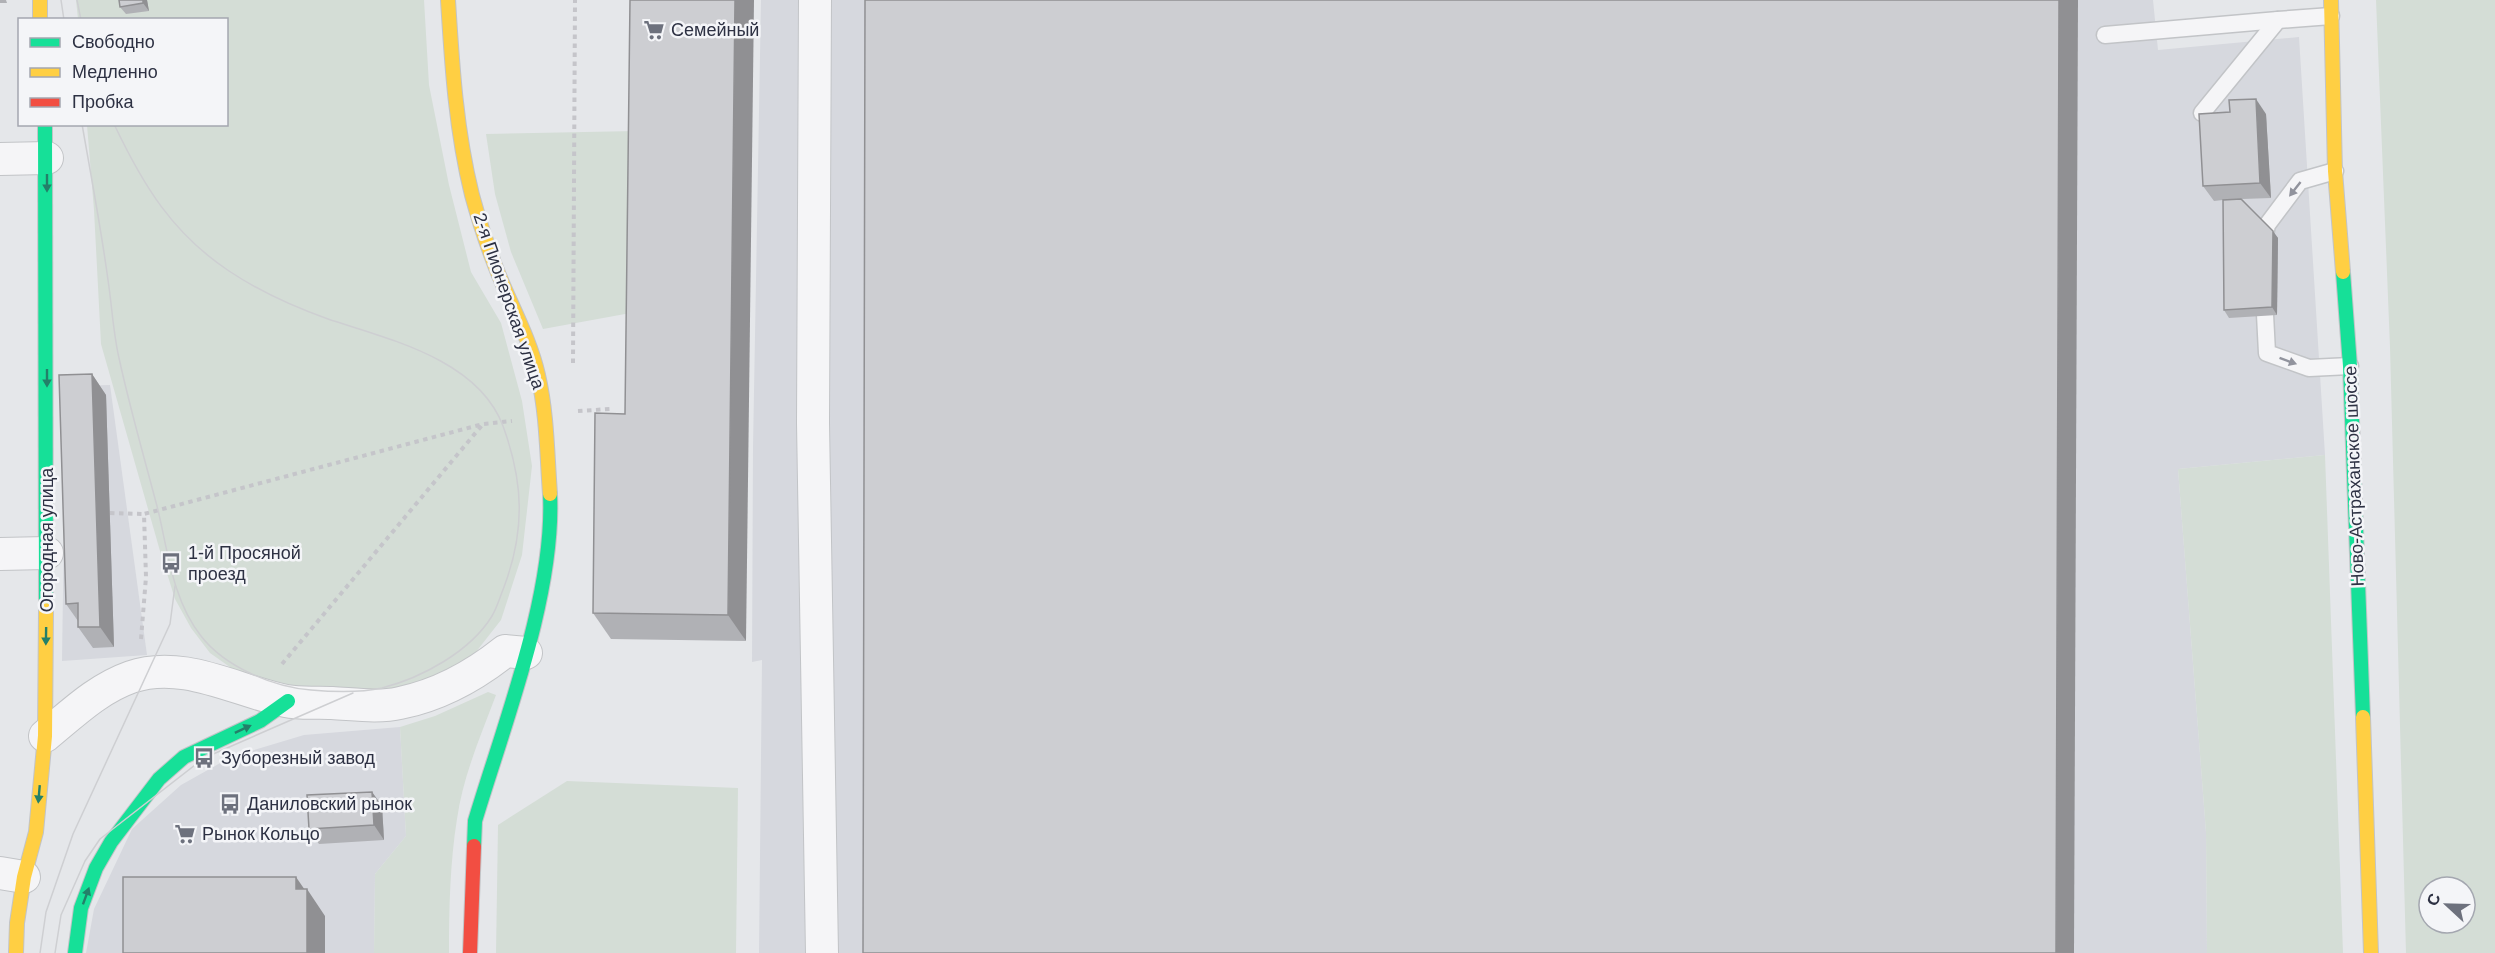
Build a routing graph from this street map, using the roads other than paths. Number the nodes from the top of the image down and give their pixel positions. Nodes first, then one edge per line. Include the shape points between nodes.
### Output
1 (40, 0) edge
2 (448, 0) edge
3 (815, 0) edge
4 (2331, 8) edge
5 (40, 18) edge
6 (2278, 20) junction
7 (2105, 35) dead end
8 (2202, 113) edge
9 (45, 126) edge
10 (47, 158) junction
11 (0, 159) edge
12 (2336, 171) junction
13 (2350, 366) junction
14 (47, 553) junction
15 (0, 554) edge
16 (526, 653) junction
17 (288, 701) junction
18 (45, 736) junction
19 (12, 875) edge
20 (16, 953) edge
21 (75, 953) edge
22 (470, 953) edge
23 (822, 953) edge
24 (2371, 953) edge

1 - 5 street
2 - 16 street, 2-я Пионерская улица via 456,104 472,195 493,261 538,374 545,415 551,518 542,584
3 - 23 street via 813,423
4 - 6 lane
4 - 12 street, Ново-Астраханское шоссе
6 - 7 lane
6 - 8 lane
9 - 10 street, Огородная улица
10 - 11 street
10 -> 14 street, Огородная улица
12 - 13 street, Ново-Астраханское шоссе
12 -> 13 lane via 2300,181 2267,225 2263,243 2267,353 2309,368
13 - 24 street, Ново-Астраханское шоссе
14 - 15 street
14 -> 18 street, Огородная улица
16 - 17 street via 505,651 482,670 399,703
16 - 22 street, 2-я Пионерская улица via 475,821
17 - 18 street via 187,674 164,672 131,677 97,693
21 -> 17 street via 81,908 96,868 159,778 184,757 260,721
18 -> 19 street, Огородная улица via 36,832
19 - 20 street, Огородная улица via 18,923

